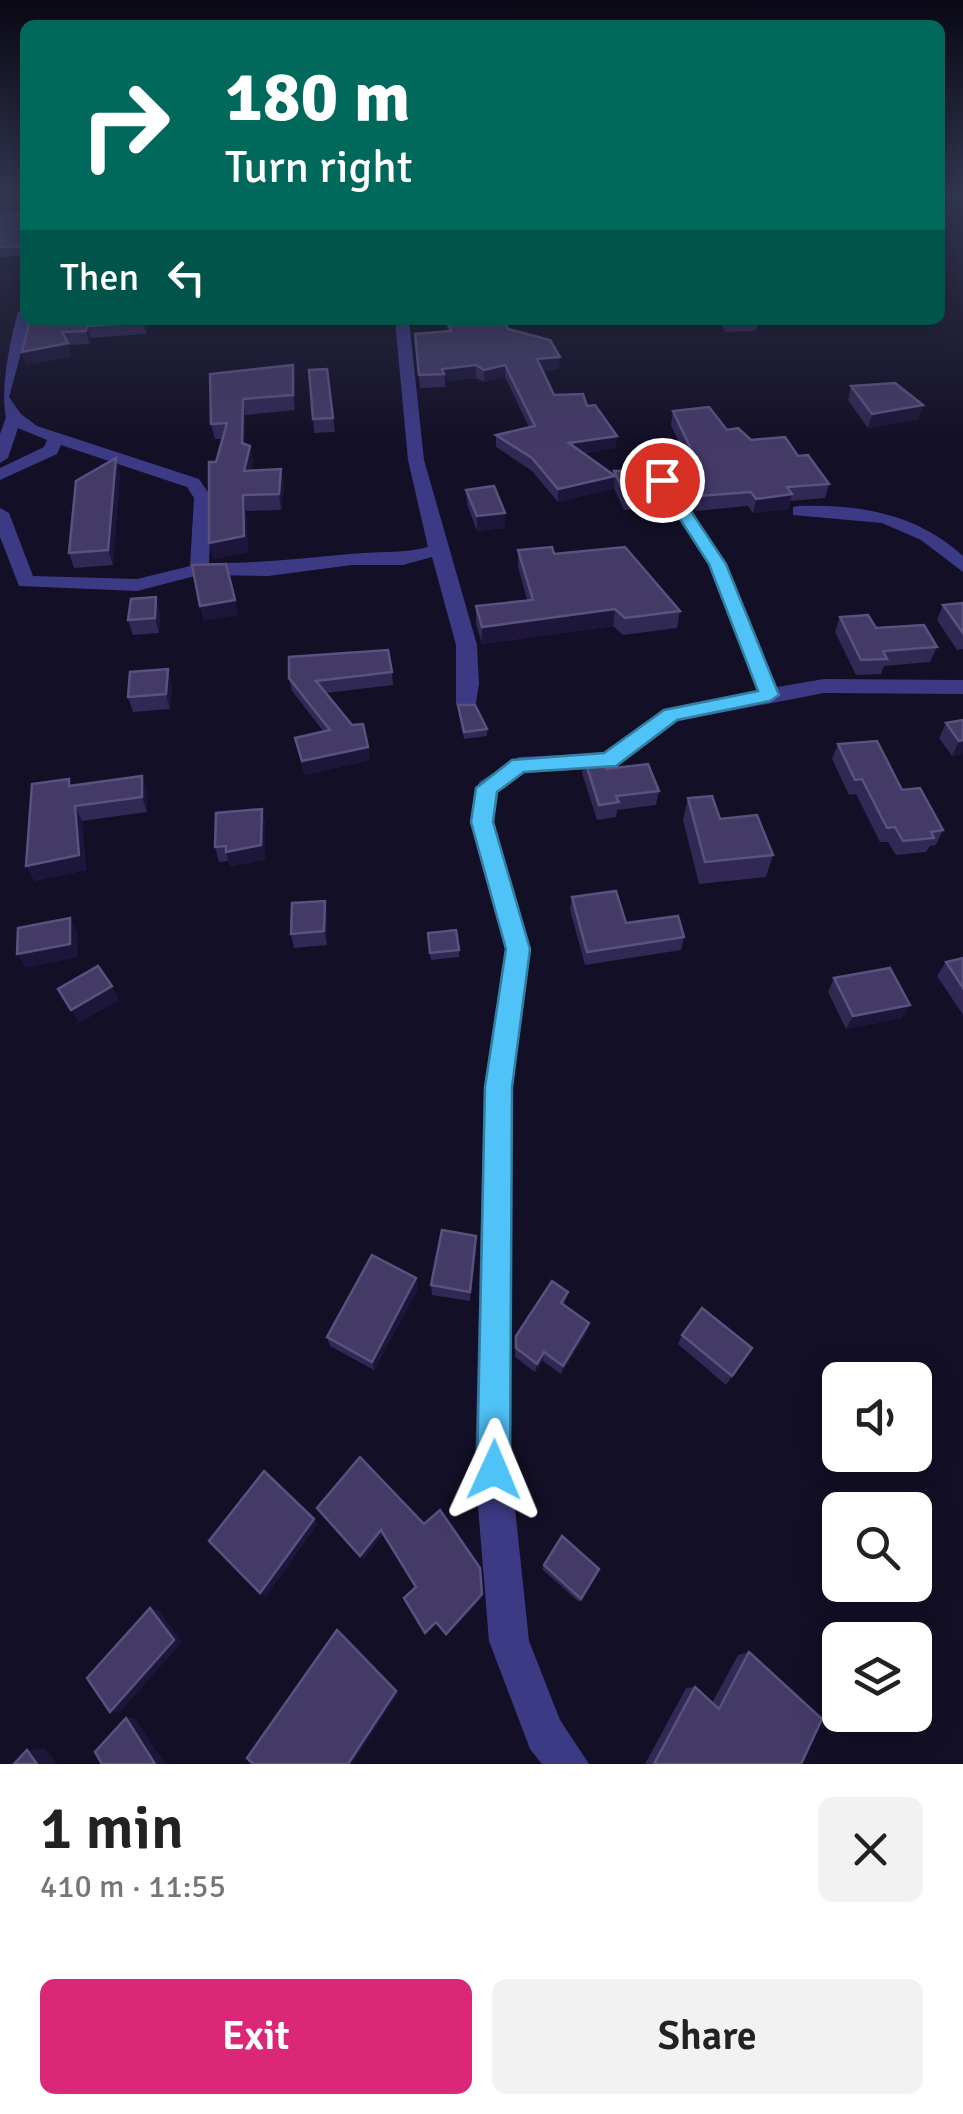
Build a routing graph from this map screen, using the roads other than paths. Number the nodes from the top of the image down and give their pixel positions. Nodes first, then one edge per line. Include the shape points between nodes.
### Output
1 (21, 325) edge
2 (401, 325) edge
3 (2, 394) edge
4 (14, 419) junction
5 (56, 438) junction
6 (0, 458) edge
7 (0, 475) edge
8 (662, 480) edge
9 (799, 510) dead end
10 (0, 513) edge
11 (438, 550) junction
12 (963, 566) edge
13 (199, 569) junction
14 (963, 687) edge
15 (770, 695) junction
16 (467, 704) edge
17 (568, 1764) edge

1 - 3 street
2 - 11 street via 416,460
3 - 4 street
4 - 5 street
4 - 6 street
5 - 7 street via 51,450
5 - 13 street via 192,483 203,498
8 - 15 street via 717,564
9 - 12 street via 875,513 918,528
10 - 13 street via 26,582 137,585
11 - 13 street via 268,570
11 - 16 street via 472,668
14 - 15 street via 824,686
15 - 17 street via 671,715 609,760 519,765 487,788 482,822 518,949 498,1087 494,1470 509,1641 546,1734

